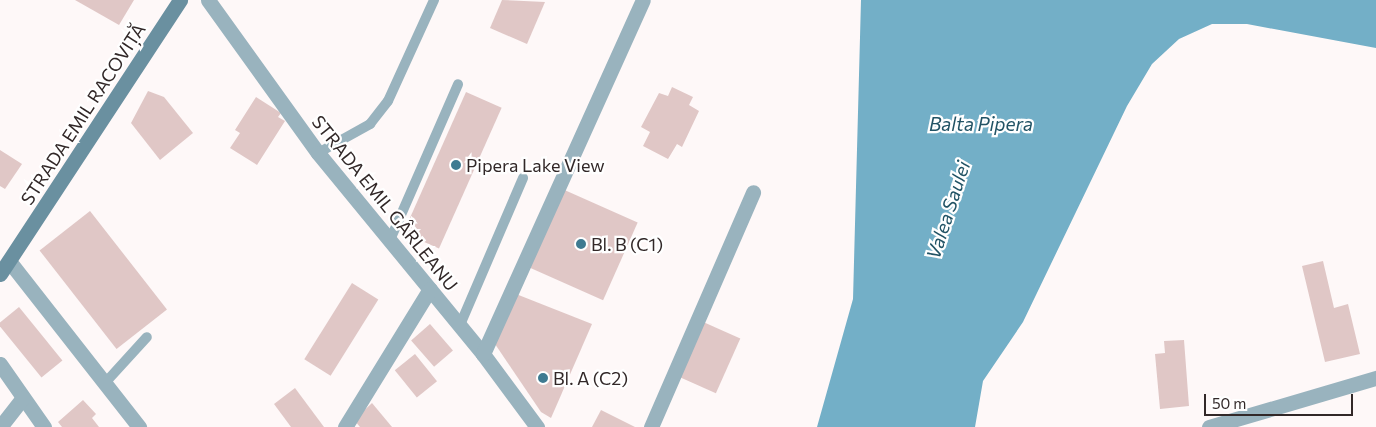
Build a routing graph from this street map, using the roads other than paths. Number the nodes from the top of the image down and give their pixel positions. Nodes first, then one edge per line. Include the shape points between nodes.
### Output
1 (180, 0) edge
2 (208, 0) edge
3 (434, 0) edge
4 (643, 0) edge
5 (458, 84) dead end
6 (318, 153) junction
7 (523, 178) dead end
8 (753, 192) dead end
9 (390, 240) junction
10 (9, 261) junction
11 (0, 274) edge
12 (430, 288) junction
13 (460, 325) junction
14 (146, 337) dead end
15 (483, 354) junction
16 (0, 364) edge
17 (1376, 378) edge
18 (105, 383) junction
19 (23, 398) junction
20 (1236, 423) edge
21 (0, 427) edge
22 (44, 427) edge
23 (139, 427) edge
24 (345, 427) edge
25 (537, 427) edge
26 (652, 427) edge
27 (1209, 427) edge

1 - 10 street, STRADA EMIL RACOVIȚĂ
2 - 6 street, STRADA EMIL GÂRLEANU
3 - 6 lane via 388,101 370,124
4 - 15 street
5 - 9 lane
6 - 9 street, STRADA EMIL GÂRLEANU
7 - 13 lane
8 - 26 street
9 - 12 street, STRADA EMIL GÂRLEANU
10 - 11 street, STRADA EMIL RACOVIȚĂ
10 - 18 street
12 - 13 street, STRADA EMIL GÂRLEANU
12 - 24 street
13 - 15 street, STRADA EMIL GÂRLEANU
14 - 18 lane
15 - 25 street, STRADA EMIL GÂRLEANU
16 - 19 street
17 - 20 street
18 - 23 street
19 - 21 street
19 - 22 street
20 - 27 street

